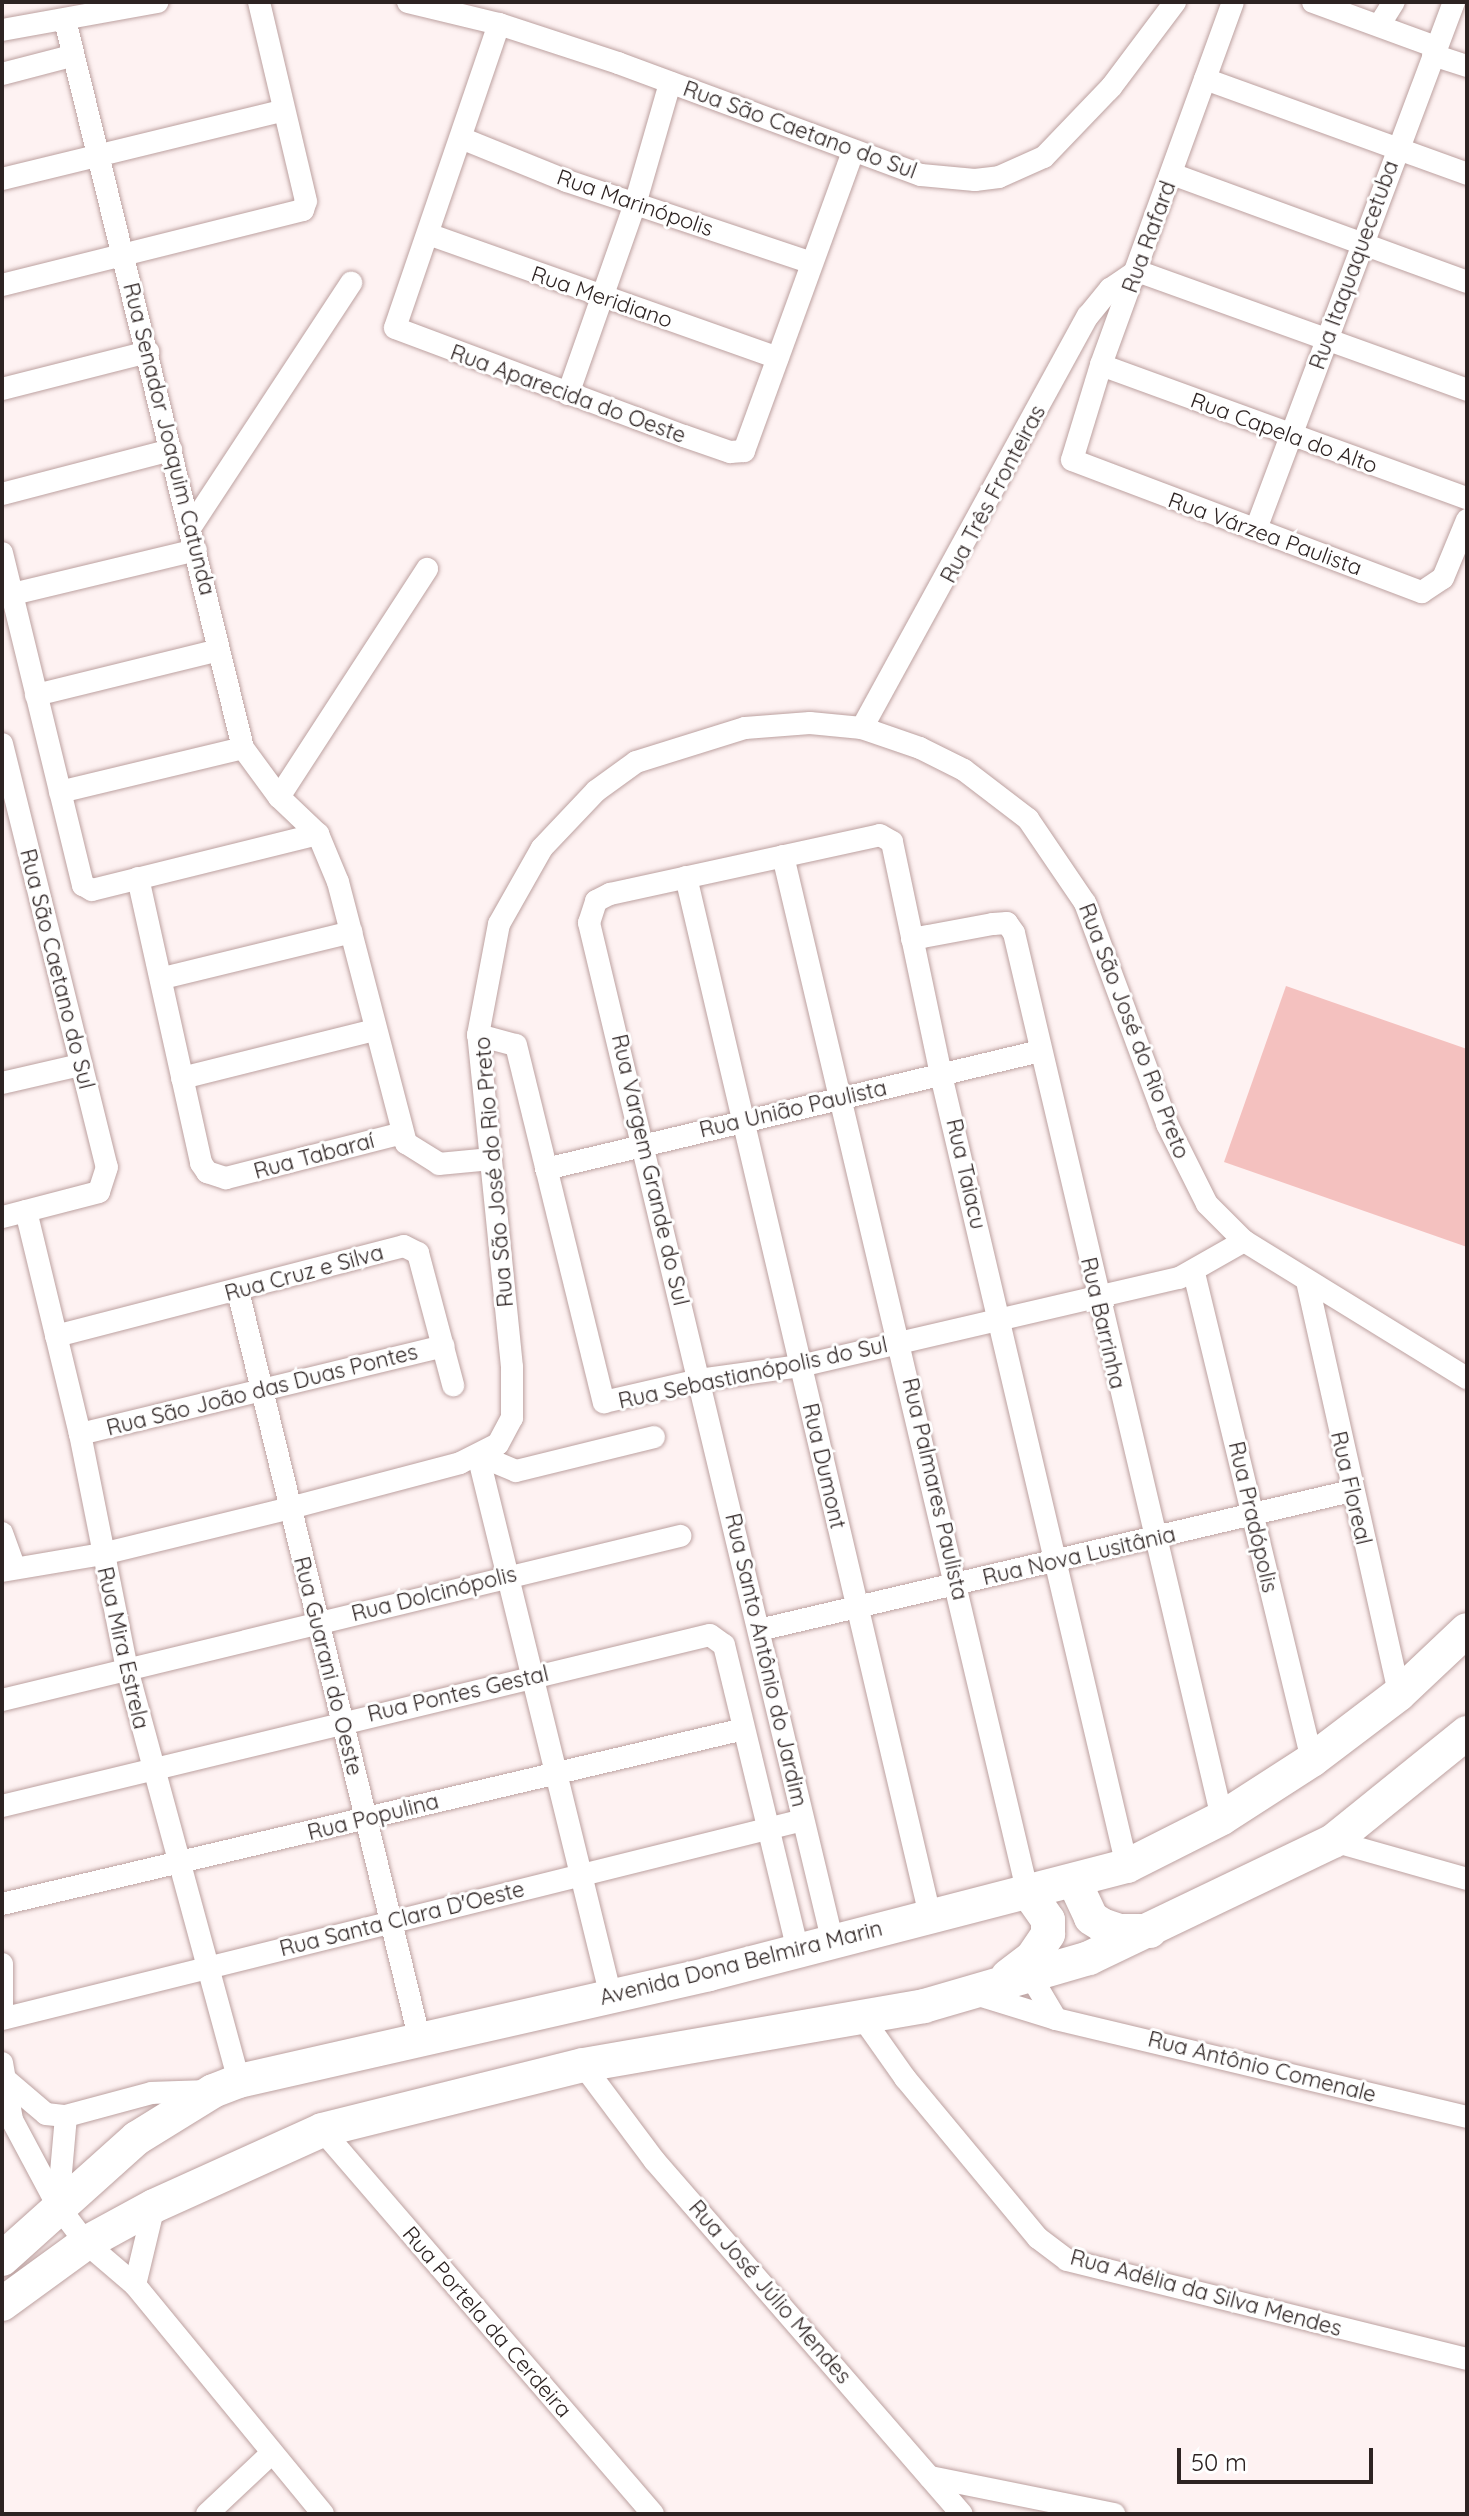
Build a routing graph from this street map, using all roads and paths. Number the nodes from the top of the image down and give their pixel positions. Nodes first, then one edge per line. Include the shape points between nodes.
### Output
1 (158, 2) edge
2 (259, 2) edge
3 (408, 2) edge
4 (1175, 2) edge
5 (1233, 2) edge
6 (1313, 2) edge
7 (1394, 2) edge
8 (1454, 2) edge
9 (65, 20) junction
10 (499, 24) junction
11 (1380, 24) junction
12 (2, 30) edge
13 (1434, 51) junction
14 (71, 56) junction
15 (1467, 66) edge
16 (2, 74) edge
17 (1205, 79) junction
18 (670, 83) junction
19 (284, 110) junction
20 (461, 138) junction
21 (1396, 149) junction
22 (853, 151) junction
23 (96, 156) junction
24 (1172, 174) junction
25 (1467, 174) edge
26 (2, 179) edge
27 (636, 201) junction
28 (428, 234) junction
29 (1361, 244) junction
30 (121, 256) junction
31 (812, 263) junction
32 (1137, 271) junction
33 (1467, 282) edge
34 (351, 283) dead end
35 (2, 285) edge
36 (602, 297) junction
37 (1326, 339) junction
38 (148, 352) junction
39 (778, 358) junction
40 (1101, 365) junction
41 (2, 389) edge
42 (1467, 390) edge
43 (568, 394) junction
44 (1292, 434) junction
45 (171, 450) junction
46 (1082, 468) joint
47 (2, 494) edge
48 (1467, 498) edge
49 (1467, 520) edge
50 (192, 525) junction
51 (1256, 529) junction
52 (196, 550) junction
53 (2, 553) edge
54 (427, 569) dead end
55 (13, 594) junction
56 (219, 650) junction
57 (36, 695) junction
58 (862, 728) junction
59 (2, 744) edge
60 (243, 748) junction
61 (7, 790) edge
62 (60, 792) junction
63 (279, 797) junction
64 (318, 834) junction
65 (783, 856) junction
66 (686, 877) junction
67 (138, 878) junction
68 (351, 932) junction
69 (912, 939) junction
70 (600, 960) joint
71 (163, 978) junction
72 (375, 1030) junction
73 (478, 1035) junction
74 (1040, 1051) junction
75 (80, 1065) junction
76 (941, 1075) junction
77 (182, 1078) junction
78 (2, 1083) edge
79 (842, 1098) junction
80 (744, 1121) junction
81 (402, 1133) junction
82 (644, 1145) junction
83 (491, 1159) junction
84 (546, 1169) junction
85 (26, 1211) junction
86 (2, 1217) edge
87 (1244, 1241) junction
88 (1194, 1273) junction
89 (1307, 1281) junction
90 (238, 1291) junction
91 (1098, 1294) junction
92 (999, 1318) junction
93 (56, 1336) junction
94 (901, 1342) junction
95 (444, 1346) junction
96 (800, 1366) junction
97 (1467, 1378) edge
98 (699, 1380) junction
99 (453, 1385) dead end
100 (261, 1389) junction
101 (80, 1434) junction
102 (654, 1437) dead end
103 (478, 1455) junction
104 (1351, 1491) junction
105 (290, 1508) junction
106 (1253, 1516) junction
107 (2, 1533) edge
108 (680, 1536) dead end
109 (1154, 1538) junction
110 (102, 1554) junction
111 (1055, 1562) junction
112 (9, 1570) edge
113 (507, 1576) junction
114 (957, 1584) junction
115 (859, 1609) junction
116 (317, 1622) junction
117 (759, 1630) junction
118 (1467, 1630) edge
119 (724, 1645) joint
120 (127, 1669) junction
121 (532, 1676) junction
122 (1399, 1694) junction
123 (2, 1700) edge
124 (342, 1722) junction
125 (744, 1729) junction
126 (1467, 1733) edge
127 (1312, 1760) junction
128 (152, 1770) junction
129 (555, 1774) junction
130 (2, 1806) edge
131 (1222, 1818) junction
132 (365, 1819) junction
133 (803, 1820) junction
134 (768, 1828) junction
135 (1333, 1841) junction
136 (177, 1866) junction
137 (1127, 1866) junction
138 (579, 1875) junction
139 (1467, 1879) edge
140 (1075, 1883) junction
141 (1027, 1890) junction
142 (2, 1904) edge
143 (930, 1916) junction
144 (389, 1921) junction
145 (1151, 1931) junction
146 (832, 1939) junction
147 (797, 1947) junction
148 (2, 1964) edge
149 (207, 1970) junction
150 (1000, 1984) junction
151 (611, 1997) junction
152 (862, 2017) junction
153 (2, 2018) edge
154 (1056, 2019) junction
155 (420, 2041) junction
156 (583, 2065) junction
157 (4, 2072) edge
158 (226, 2086) junction
159 (66, 2116) junction
160 (1467, 2117) edge
161 (322, 2130) junction
162 (58, 2206) junction
163 (154, 2206) junction
164 (86, 2243) junction
165 (2, 2259) edge
166 (135, 2285) junction
167 (2, 2304) edge
168 (1467, 2359) edge
169 (271, 2454) junction
170 (930, 2477) junction
171 (207, 2514) edge
172 (323, 2514) edge
173 (653, 2514) edge
174 (962, 2514) edge
175 (1114, 2514) edge

1 - 9 street
2 - 19 street
3 - 10 street, Rua São Caetano do Sul
4 - 22 street, Rua São Caetano do Sul via 1095,106 1044,157 999,177 975,180 921,175
5 - 17 street, Rua Rafard
6 - 11 street
7 - 11 street
8 - 13 street, Rua Itaquaquecetuba
9 - 12 street
9 - 14 street, Rua Senador Joaquim Catunda
10 - 18 street, Rua São Caetano do Sul
10 - 20 street, Rua Aparecida do Oeste
11 - 13 street
13 - 15 street
13 - 21 street, Rua Itaquaquecetuba
14 - 16 street
14 - 23 street, Rua Senador Joaquim Catunda
17 - 21 street
17 - 24 street, Rua Rafard
18 - 22 street, Rua São Caetano do Sul
18 - 27 street
19 - 23 street
19 - 30 street via 306,201 303,210
20 - 27 street, Rua Marinópolis via 567,181
20 - 28 street, Rua Aparecida do Oeste
21 - 25 street
21 - 29 street, Rua Itaquaquecetuba
22 - 31 street, Rua Aparecida do Oeste
23 - 26 street
23 - 30 street, Rua Senador Joaquim Catunda
24 - 29 street
24 - 32 street, Rua Rafard
27 - 31 street, Rua Marinópolis
27 - 36 street
28 - 36 street, Rua Meridiano
28 - 43 street, Rua Aparecida do Oeste via 397,331
29 - 33 street
29 - 37 street, Rua Itaquaquecetuba
30 - 35 street
30 - 38 street, Rua Senador Joaquim Catunda
31 - 39 street, Rua Aparecida do Oeste
32 - 37 street
32 - 40 street, Rua Rafard
32 - 58 street, Rua Três Fronteiras via 1110,289 1088,316
34 - 50 street
36 - 39 street, Rua Meridiano
36 - 43 street
37 - 42 street
37 - 44 street, Rua Itaquaquecetuba
38 - 41 street
38 - 45 street, Rua Senador Joaquim Catunda
39 - 43 street, Rua Aparecida do Oeste via 746,446 738,454
40 - 44 street, Rua Capela do Alto
40 - 46 street, Rua Rafard via 1071,454
44 - 48 street, Rua Capela do Alto
44 - 51 street, Rua Itaquaquecetuba
45 - 47 street
45 - 50 street, Rua Senador Joaquim Catunda
46 - 51 street, Rua Várzea Paulista
49 - 51 street, Rua Várzea Paulista via 1443,578 1422,592
50 - 52 street, Rua Senador Joaquim Catunda
52 - 55 street
52 - 56 street, Rua Senador Joaquim Catunda
53 - 55 street, Rua São Caetano do Sul
54 - 63 street
55 - 57 street, Rua São Caetano do Sul
56 - 57 street
56 - 60 street, Rua Senador Joaquim Catunda
57 - 62 street, Rua São Caetano do Sul
58 - 73 street, Rua São José do Rio Preto via 810,723 745,728 636,762 596,791 559,826 508,901 492,947
58 - 87 street, Rua São José do Rio Preto via 964,770 1036,828 1072,877 1097,930 1144,1065 1191,1176 1207,1204
59 - 61 street, Rua São Caetano do Sul
60 - 62 street
60 - 63 street, Rua Senador Joaquim Catunda
61 - 75 street, Rua São Caetano do Sul
62 - 67 street, Rua São Caetano do Sul via 81,881 92,890
63 - 64 street, Rua Senador Joaquim Catunda
64 - 67 street
64 - 68 street
65 - 66 street, Rua Taiacu
65 - 69 street, Rua Taiacu via 880,835 889,838
65 - 79 street, Rua Palmares Paulista
66 - 70 street, Rua Taiacu via 596,901 589,923
66 - 80 street, Rua Dumont
67 - 71 street
68 - 71 street
68 - 72 street
69 - 74 street, Rua Barrinha via 1010,925
69 - 76 street, Rua Taiacu
70 - 82 street, Rua Vargem Grande do Sul
71 - 77 street
72 - 77 street
72 - 81 street
73 - 83 street, Rua São José do Rio Preto
73 - 84 street, Rua Sebastianópolis do Sul via 516,1045
74 - 76 street, Rua União Paulista
74 - 91 street, Rua Barrinha
75 - 78 street
75 - 85 street, Rua São Caetano do Sul via 107,1167 99,1192
76 - 79 street, Rua União Paulista
76 - 92 street, Rua Taiacu
77 - 81 street, Rua Tabaraí via 201,1163 226,1178
79 - 80 street, Rua União Paulista
79 - 94 street, Rua Palmares Paulista
80 - 82 street, Rua União Paulista
80 - 96 street, Rua Dumont
81 - 83 street via 416,1154 430,1162
82 - 84 street, Rua União Paulista
82 - 98 street, Rua Vargem Grande do Sul
83 - 103 street, Rua São José do Rio Preto via 514,1400 512,1418 498,1444
84 - 98 street, Rua Sebastianópolis do Sul via 601,1400 610,1403
85 - 86 street
85 - 93 street, Rua Mira Estrela
87 - 88 street, Rua Sebastianópolis do Sul
87 - 89 street, Rua São José do Rio Preto
88 - 91 street, Rua Sebastianópolis do Sul
88 - 106 street, Rua Pradópolis
89 - 97 street, Rua São José do Rio Preto
89 - 104 street, Rua Floreal
90 - 93 street, Rua Cruz e Silva
90 - 95 street, Rua Cruz e Silva via 412,1248 418,1253
90 - 100 street, Rua Guarani do Oeste
91 - 92 street, Rua Sebastianópolis do Sul
91 - 109 street, Rua Barrinha
92 - 94 street, Rua Sebastianópolis do Sul
92 - 111 street, Rua Taiacu
93 - 101 street, Rua Mira Estrela
94 - 96 street, Rua Sebastianópolis do Sul
94 - 114 street, Rua Palmares Paulista
95 - 99 street, Rua Cruz e Silva
95 - 100 street, Rua São João das Duas Pontes
96 - 98 street, Rua Sebastianópolis do Sul
96 - 115 street, Rua Dumont
98 - 117 street, Rua Santo Antônio do Jardim
100 - 101 street, Rua São João das Duas Pontes
100 - 105 street, Rua Guarani do Oeste
101 - 110 street, Rua Mira Estrela
102 - 103 street via 516,1471
103 - 105 street, Rua São José do Rio Preto
103 - 113 street
104 - 106 street, Rua Nova Lusitânia
104 - 122 street, Rua Floreal
105 - 110 street, Rua São José do Rio Preto
105 - 116 street, Rua Guarani do Oeste
106 - 109 street, Rua Nova Lusitânia
106 - 127 street, Rua Pradópolis
107 - 112 street, Rua São José do Rio Preto
108 - 113 street, Rua Dolcinópolis
109 - 111 street, Rua Nova Lusitânia
109 - 131 street, Rua Barrinha
110 - 112 street, Rua São José do Rio Preto
110 - 120 street, Rua Mira Estrela
111 - 114 street, Rua Nova Lusitânia
111 - 137 street, Rua Taiacu
113 - 116 street, Rua Dolcinópolis
113 - 121 street
114 - 115 street, Rua Nova Lusitânia
114 - 141 street, Rua Palmares Paulista
115 - 117 street, Rua Nova Lusitânia
115 - 143 street, Rua Dumont
116 - 120 street, Rua Dolcinópolis
116 - 124 street, Rua Guarani do Oeste
117 - 133 street, Rua Santo Antônio do Jardim
118 - 122 main road, Avenida Dona Belmira Marin
119 - 121 street, Rua Pontes Gestal via 710,1635
119 - 125 street, Rua Santo Antônio do Jardim
120 - 123 street, Rua Dolcinópolis
120 - 128 street, Rua Mira Estrela
121 - 124 street, Rua Pontes Gestal
121 - 129 street
122 - 127 main road, Avenida Dona Belmira Marin
124 - 128 street, Rua Pontes Gestal
124 - 132 street, Rua Guarani do Oeste
125 - 129 street, Rua Populina
125 - 134 street, Rua Santo Antônio do Jardim
126 - 135 main road
127 - 131 main road, Avenida Dona Belmira Marin
128 - 130 street, Rua Pontes Gestal
128 - 136 street, Rua Mira Estrela
129 - 132 street, Rua Populina
129 - 138 street
131 - 137 main road, Avenida Dona Belmira Marin
132 - 136 street, Rua Populina
132 - 144 street, Rua Guarani do Oeste
133 - 134 street, Rua Santa Clara D'Oeste
133 - 146 street, Rua Santo Antônio do Jardim
134 - 138 street, Rua Santa Clara D'Oeste
134 - 147 street, Rua Santo Antônio do Jardim
135 - 139 street
135 - 145 main road
136 - 142 street, Rua Populina
136 - 149 street, Rua Mira Estrela
137 - 140 main road, Avenida Dona Belmira Marin
138 - 144 street, Rua Santa Clara D'Oeste
138 - 151 street
140 - 141 main road, Avenida Dona Belmira Marin
140 - 145 main road via 1091,1918 1102,1925
141 - 143 main road, Avenida Dona Belmira Marin
141 - 150 main road via 1048,1920 1048,1934 1032,1958
143 - 146 main road, Avenida Dona Belmira Marin
144 - 149 street, Rua Santa Clara D'Oeste
144 - 155 street, Rua Guarani do Oeste
145 - 150 main road
146 - 147 main road, Avenida Dona Belmira Marin
147 - 151 main road, Avenida Dona Belmira Marin
148 - 153 street
149 - 153 street, Rua Santa Clara D'Oeste
149 - 158 street, Rua Mira Estrela
150 - 152 main road
150 - 154 street, Rua Antônio Comenale
150 - 154 street
151 - 155 main road, Avenida Dona Belmira Marin
152 - 156 main road
152 - 168 street, Rua Adélia da Silva Mendes via 905,2078 1028,2226 1067,2260
154 - 160 street, Rua Antônio Comenale
155 - 158 main road, Avenida Dona Belmira Marin
156 - 161 main road
156 - 170 street, Rua José Júlio Mendes via 654,2160
157 - 159 street via 46,2114
157 - 162 street via 12,2120
158 - 159 street via 152,2093
158 - 162 main road, Avenida Dona Belmira Marin via 137,2138
159 - 162 street
161 - 163 main road
161 - 173 street, Rua Portela da Cerdeira
162 - 164 street
162 - 165 main road, Avenida Dona Belmira Marin
163 - 164 main road
163 - 166 street
164 - 166 street
164 - 167 main road
166 - 169 street
169 - 171 street
169 - 172 street
170 - 174 street, Rua José Júlio Mendes
170 - 175 street

